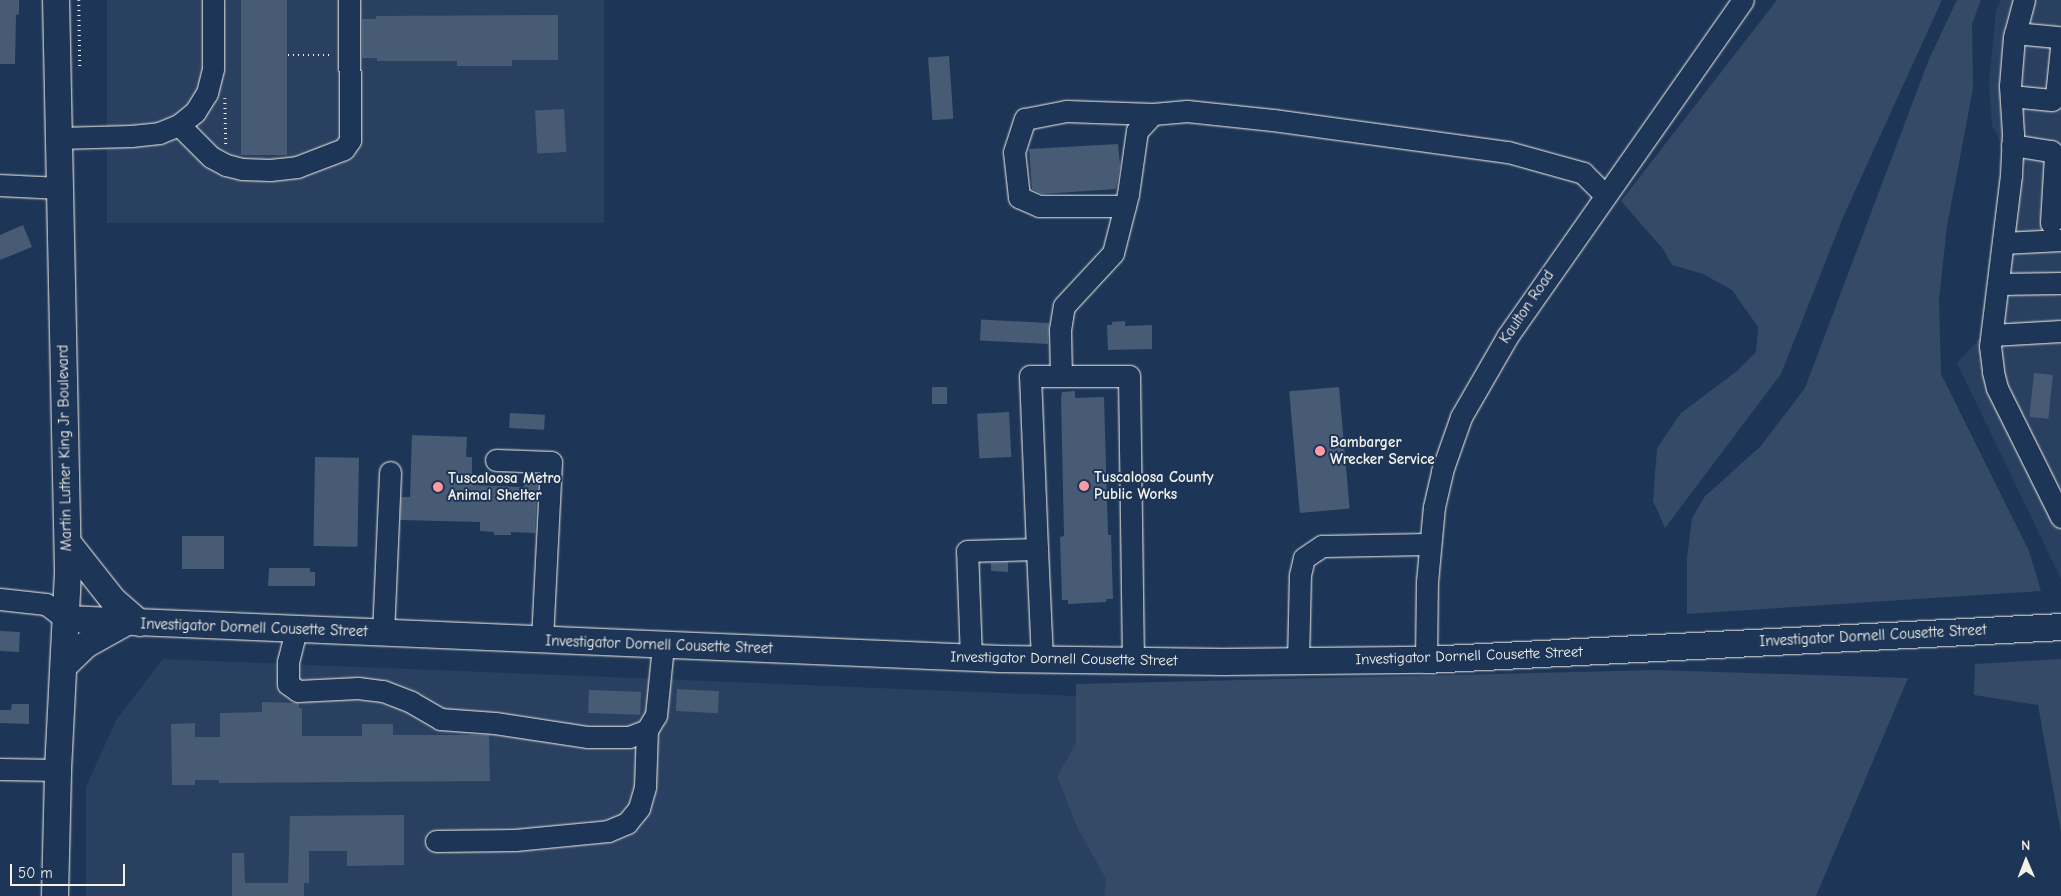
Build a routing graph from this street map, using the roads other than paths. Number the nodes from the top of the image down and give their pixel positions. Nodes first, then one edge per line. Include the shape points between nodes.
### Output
1 (56, 0) edge
2 (213, 0) edge
3 (349, 0) edge
4 (1743, 0) edge
5 (2024, 0) edge
6 (2015, 32) junction
7 (2061, 40) edge
8 (2061, 48) edge
9 (2011, 96) junction
10 (1153, 114) junction
11 (179, 125) junction
12 (59, 138) junction
13 (2012, 145) junction
14 (0, 185) edge
15 (60, 188) junction
16 (1605, 195) junction
17 (1124, 206) junction
18 (2056, 232) edge
19 (2003, 243) junction
20 (2061, 283) edge
21 (1998, 284) junction
22 (2061, 331) edge
23 (1992, 335) junction
24 (1061, 376) junction
25 (496, 460) dead end
26 (390, 472) dead end
27 (2061, 517) edge
28 (68, 543) junction
29 (1429, 544) junction
30 (1037, 550) junction
31 (0, 599) edge
32 (66, 619) junction
33 (132, 623) junction
34 (2061, 627) edge
35 (296, 630) junction
36 (383, 634) junction
37 (542, 640) junction
38 (663, 646) junction
39 (971, 658) junction
40 (1042, 660) junction
41 (1426, 660) junction
42 (1133, 661) junction
43 (1298, 661) junction
44 (64, 666) junction
45 (647, 730) junction
46 (0, 769) edge
47 (58, 770) junction
48 (436, 841) dead end
49 (56, 896) edge

1 - 12 main road, Martin Luther King Jr Boulevard
2 - 11 street via 214,69 207,93 194,112
3 - 11 street via 350,140 344,150 297,167 242,169 210,157
4 - 16 street, Kaulton Road
5 - 6 street
6 - 7 street
6 - 9 street
8 - 9 street via 2056,96 2052,100
9 - 13 street
10 - 16 street via 1187,111 1272,120 1508,152 1583,173
10 - 17 street via 1137,131
10 - 17 street via 1066,111 1026,119 1014,152 1019,197 1039,206
11 - 12 street via 159,133 132,136
12 - 15 main road, Martin Luther King Jr Boulevard
13 - 18 street via 2051,151 2056,155
13 - 19 street
14 - 15 street
15 - 28 main road, Martin Luther King Jr Boulevard
16 - 29 street, Kaulton Road via 1507,337 1461,417 1442,471
17 - 24 street via 1113,253 1064,306 1060,330
18 - 19 street
19 - 21 street
20 - 21 street
21 - 23 street
22 - 23 street
23 - 27 street via 1992,369 1997,388
24 - 30 street via 1030,376
24 - 42 street via 1129,376
25 - 37 street via 551,462
26 - 36 street
28 - 32 main road, Martin Luther King Jr Boulevard
28 - 33 main road
29 - 41 street, Kaulton Road
29 - 43 street via 1322,546 1304,558 1300,575
30 - 39 street via 967,551
30 - 40 street
31 - 32 street via 46,604
32 - 33 main road, Investigator Dornell Cousette Street
32 - 44 main road, Martin Luther King Jr Boulevard
33 - 35 main road, Investigator Dornell Cousette Street
33 - 44 main road via 87,644
34 - 41 main road, Investigator Dornell Cousette Street
35 - 36 main road, Investigator Dornell Cousette Street
35 - 45 street via 288,662 288,684 298,691 358,688 383,691 440,719 496,723 588,737 629,737
36 - 37 main road, Investigator Dornell Cousette Street
37 - 38 main road, Investigator Dornell Cousette Street
38 - 39 main road, Investigator Dornell Cousette Street
38 - 45 street via 656,715
39 - 40 main road, Investigator Dornell Cousette Street
40 - 42 main road, Investigator Dornell Cousette Street
41 - 43 main road, Investigator Dornell Cousette Street
42 - 43 main road, Investigator Dornell Cousette Street
44 - 47 main road, Martin Luther King Jr Boulevard
45 - 48 street via 645,787 639,808 627,823 608,831 524,840
46 - 47 street
47 - 49 main road, Martin Luther King Jr Boulevard

